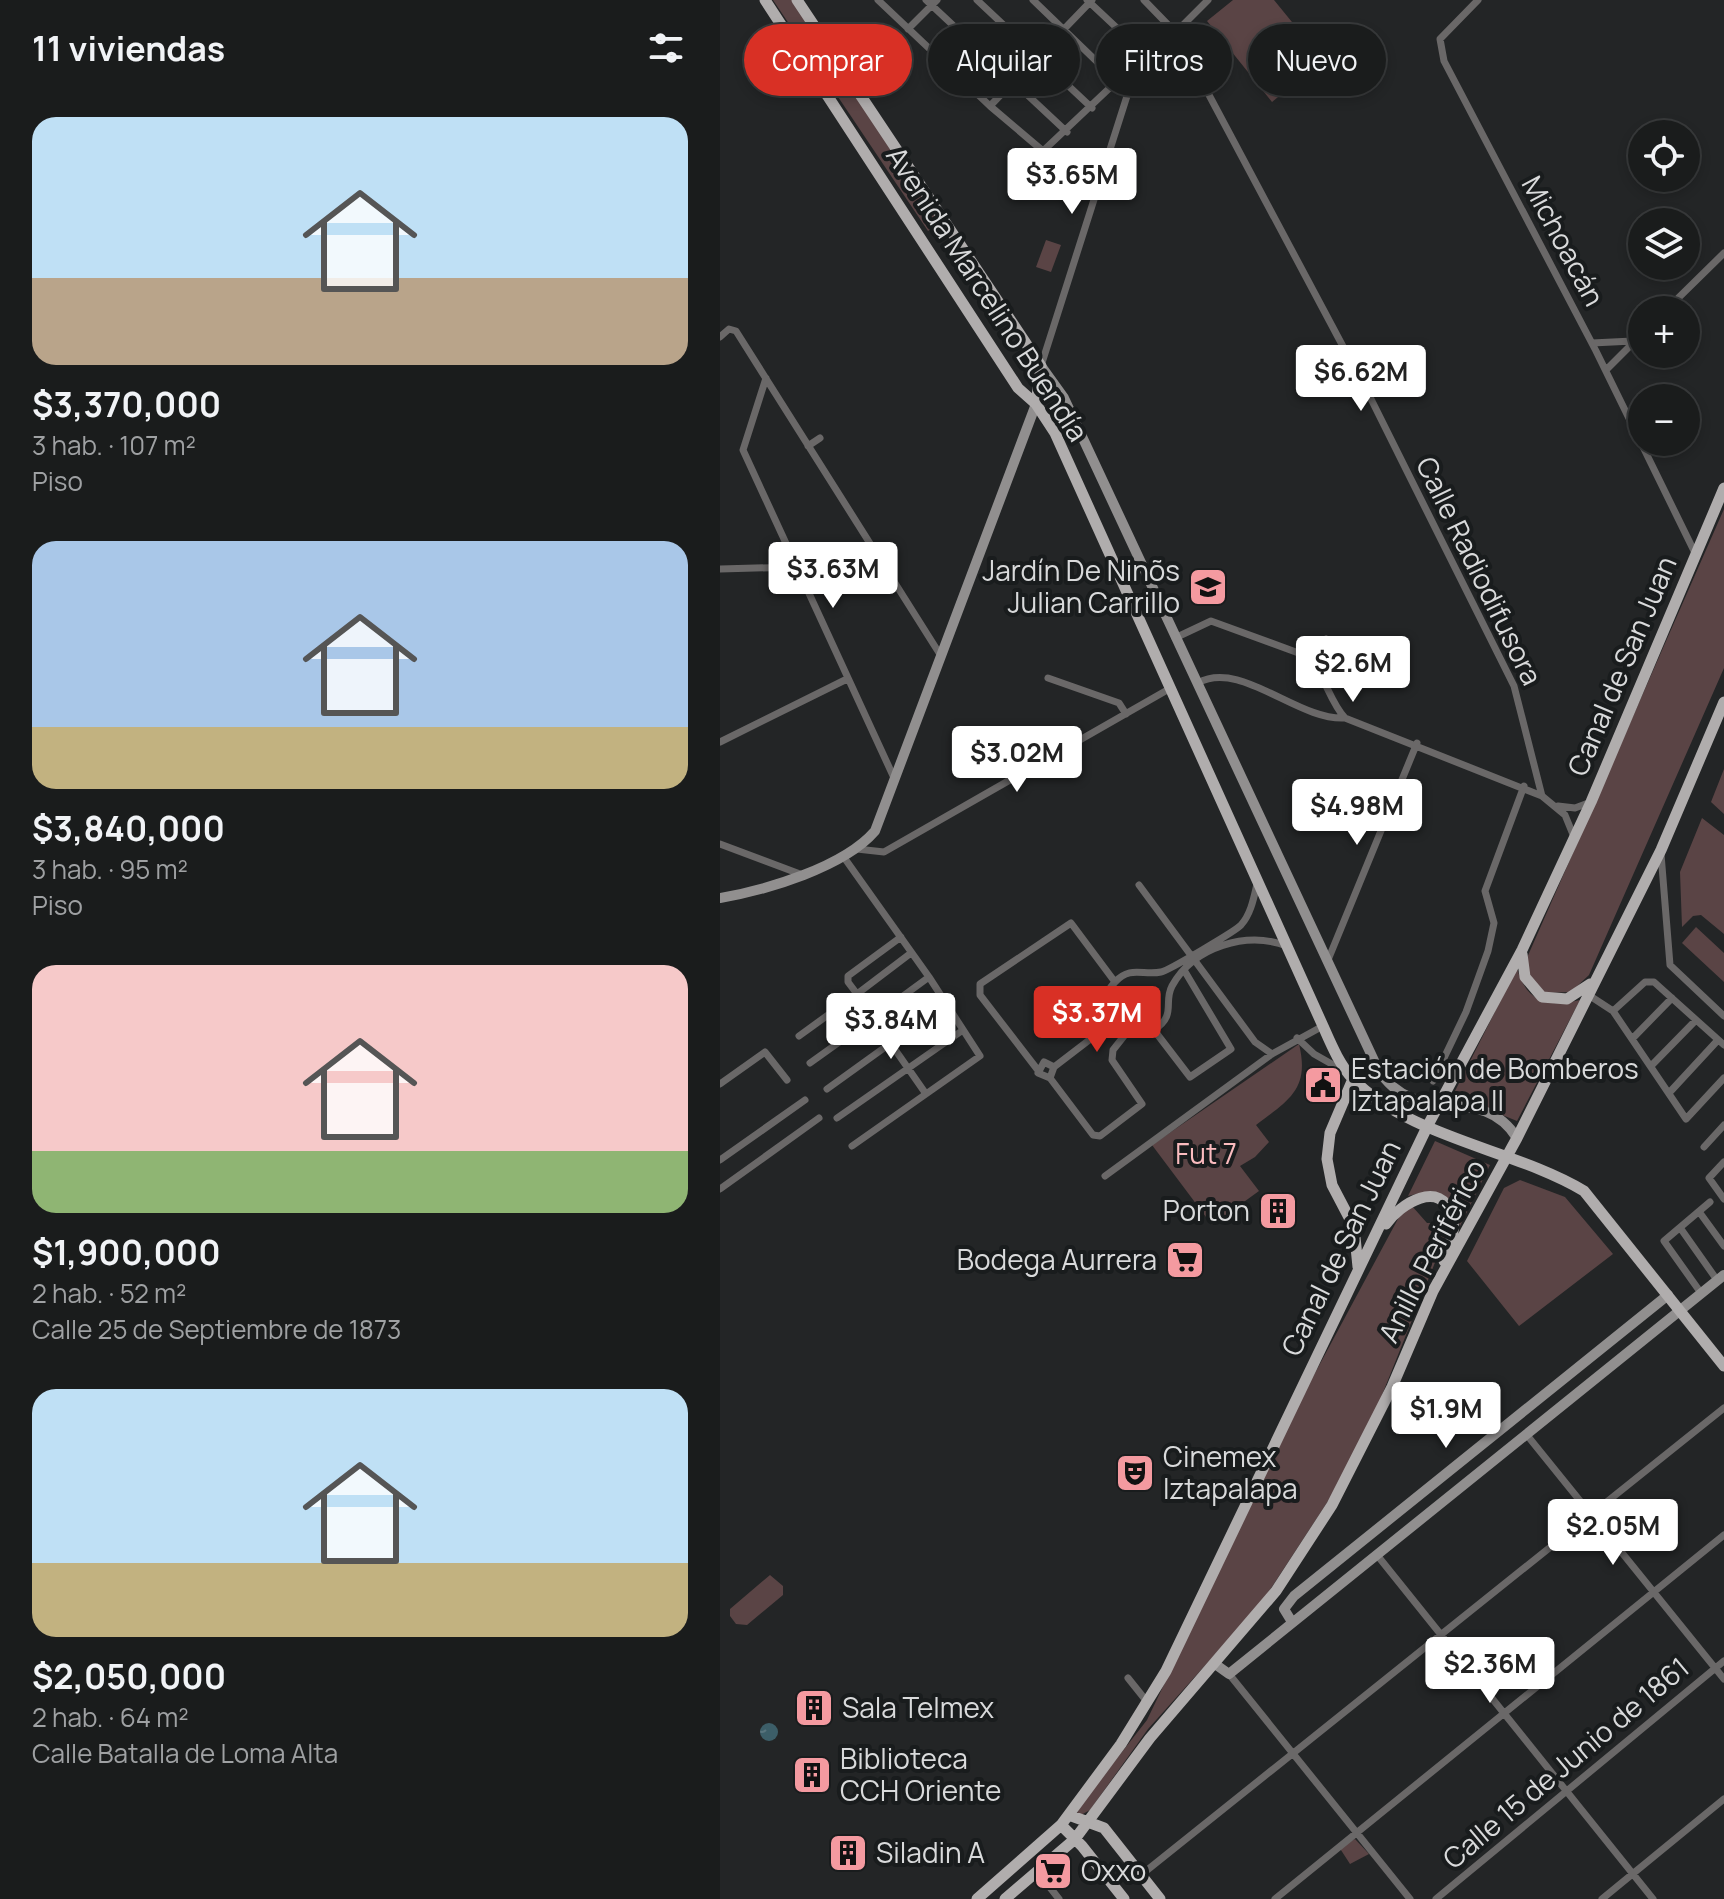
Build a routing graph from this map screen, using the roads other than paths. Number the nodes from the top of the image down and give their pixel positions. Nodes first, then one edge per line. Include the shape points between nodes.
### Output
1 (765, 0) edge
2 (797, 0) edge
3 (878, 0) edge
4 (977, 0) edge
5 (1033, 0) edge
6 (1145, 0) edge
7 (1208, 0) edge
8 (1478, 0) edge
9 (1090, 1) edge
10 (932, 2) edge
11 (903, 24) edge
12 (912, 24) edge
13 (954, 24) edge
14 (1003, 24) edge
15 (1059, 24) edge
16 (1069, 24) edge
17 (1114, 24) edge
18 (1168, 24) edge
19 (1185, 24) edge
20 (912, 33) edge
21 (1080, 45) edge
22 (1096, 60) edge
23 (1000, 96) edge
24 (1027, 96) edge
25 (1079, 96) edge
26 (1103, 96) edge
27 (1127, 96) edge
28 (1210, 96) edge
29 (990, 106) junction
30 (1092, 108) junction
31 (1067, 132) junction
32 (1724, 253) edge
33 (1680, 296) edge
34 (720, 337) edge
35 (1628, 340) edge
36 (1592, 343) junction
37 (1628, 347) edge
38 (1041, 366) junction
39 (1606, 370) junction
40 (766, 378) junction
41 (1036, 404) junction
42 (820, 438) dead end
43 (808, 446) junction
44 (1724, 488) edge
45 (1696, 555) junction
46 (797, 567) junction
47 (720, 569) edge
48 (1175, 638) junction
49 (1326, 639) dead end
50 (1304, 655) junction
51 (941, 656) junction
52 (1048, 678) dead end
53 (847, 679) junction
54 (1198, 683) junction
55 (1169, 689) junction
56 (1724, 702) edge
57 (1126, 714) junction
58 (1345, 718) junction
59 (720, 742) edge
60 (1417, 743) junction
61 (896, 782) junction
62 (1524, 786) junction
63 (1542, 796) junction
64 (1591, 802) junction
65 (1556, 805) junction
66 (1574, 839) junction
67 (720, 844) edge
68 (857, 849) junction
69 (1661, 850) junction
70 (843, 856) junction
71 (800, 874) junction
72 (1258, 882) junction
73 (1139, 885) dead end
74 (720, 898) edge
75 (901, 937) junction
76 (1287, 946) junction
77 (1522, 950) junction
78 (911, 953) junction
79 (1194, 959) junction
80 (1326, 963) junction
81 (1184, 970) junction
82 (929, 977) junction
83 (1115, 982) junction
84 (1592, 982) junction
85 (857, 994) junction
86 (1587, 994) junction
87 (1672, 998) junction
88 (945, 1004) junction
89 (1613, 1011) junction
90 (1724, 1016) edge
91 (873, 1018) junction
92 (1696, 1020) junction
93 (1114, 1021) junction
94 (1323, 1026) junction
95 (963, 1030) junction
96 (1154, 1030) junction
97 (1128, 1031) junction
98 (799, 1036) dead end
99 (1297, 1038) junction
100 (1632, 1039) junction
101 (1721, 1042) edge
102 (890, 1043) junction
103 (1272, 1054) junction
104 (810, 1063) dead end
105 (1039, 1066) junction
106 (1651, 1066) junction
107 (909, 1068) junction
108 (1054, 1072) junction
109 (1350, 1076) junction
110 (1724, 1078) edge
111 (787, 1080) dead end
112 (1433, 1081) dead end
113 (720, 1084) edge
114 (827, 1089) dead end
115 (1669, 1093) junction
116 (926, 1094) junction
117 (805, 1100) dead end
118 (1439, 1105) junction
119 (819, 1118) dead end
120 (837, 1118) dead end
121 (1428, 1125) junction
122 (1724, 1125) edge
123 (1517, 1138) junction
124 (852, 1146) dead end
125 (1704, 1147) dead end
126 (1507, 1156) junction
127 (720, 1160) edge
128 (1724, 1162) edge
129 (1105, 1176) dead end
130 (720, 1189) edge
131 (1724, 1199) edge
132 (1710, 1202) dead end
133 (1700, 1213) junction
134 (1681, 1229) junction
135 (1724, 1246) edge
136 (1361, 1263) junction
137 (1721, 1278) edge
138 (1433, 1291) junction
139 (1701, 1293) junction
140 (1668, 1295) junction
141 (1680, 1310) junction
142 (1724, 1366) edge
143 (1724, 1408) edge
144 (1526, 1434) junction
145 (1429, 1487) junction
146 (1441, 1503) junction
147 (1590, 1513) junction
148 (1724, 1535) edge
149 (1377, 1555) junction
150 (1652, 1590) junction
151 (1292, 1622) junction
152 (1441, 1635) junction
153 (1724, 1661) edge
154 (1215, 1664) junction
155 (1715, 1668) junction
156 (1229, 1674) junction
157 (1128, 1678) dead end
158 (1724, 1679) edge
159 (1148, 1703) junction
160 (1504, 1714) junction
161 (1292, 1754) junction
162 (1568, 1793) junction
163 (1724, 1799) edge
164 (1069, 1815) junction
165 (1089, 1821) junction
166 (1061, 1825) junction
167 (1357, 1834) junction
168 (1075, 1839) junction
169 (1037, 1871) junction
170 (1633, 1874) junction
171 (1141, 1875) junction
172 (977, 1899) edge
173 (1005, 1899) edge
174 (1059, 1899) edge
175 (1124, 1899) edge
176 (1160, 1899) edge
177 (1275, 1899) edge
178 (1410, 1899) edge
179 (1436, 1899) edge
180 (1602, 1899) edge
181 (1653, 1899) edge

1 - 41 main road, Avenida Marcelino Buendía via 1007,371
2 - 38 main road, Avenida Marcelino Buendía
3 - 11 street
4 - 14 street
5 - 15 street
6 - 18 street, Calle Radiodifusora
7 - 19 street
8 - 36 street, Michoacán via 1440,39 1444,61
9 - 16 street
9 - 17 street
10 - 12 street
10 - 13 street
20 - 29 street
21 - 22 street
23 - 29 street
24 - 31 street
25 - 30 street
26 - 30 street
27 - 38 street
28 - 63 street, Calle Radiodifusora via 1371,399 1507,672
29 - 31 street via 1043,151
30 - 31 street
32 - 33 street
34 - 40 street via 732,328
35 - 36 street
36 - 39 street, Michoacán
37 - 39 street
38 - 41 main road
38 - 48 street, Avenida Marcelino Buendía via 1064,398
39 - 45 street, Michoacán
40 - 43 street
40 - 46 street via 743,450
41 - 51 street
41 - 55 main road, Avenida Marcelino Buendía via 1055,433
42 - 43 street
43 - 51 street
44 - 45 main road, Canal de San Juan
45 - 64 main road, Canal de San Juan
46 - 47 street
46 - 53 street
48 - 50 street via 1211,621
48 - 54 street, Avenida Marcelino Buendía
49 - 50 street
50 - 58 street
51 - 61 street
52 - 57 street via 1119,703
53 - 59 street
53 - 61 street
54 - 58 street via 1223,675 1326,717
54 - 80 street, Avenida Marcelino Buendía
55 - 57 street
55 - 72 main road, Avenida Marcelino Buendía
56 - 69 main road, Anillo Periférico
57 - 68 street via 884,852
58 - 60 street via 1399,741
60 - 62 street
60 - 80 street
61 - 68 street via 875,831
62 - 63 street
62 - 112 street via 1485,891 1494,923 1488,951
63 - 65 street
64 - 65 street via 1575,808
64 - 66 main road, Canal de San Juan
65 - 66 street via 1569,821
66 - 77 main road, Canal de San Juan
67 - 71 street
68 - 70 street
69 - 84 main road, Anillo Periférico
69 - 90 street via 1670,965
70 - 71 street
70 - 75 street
71 - 74 street
72 - 76 main road, Avenida Marcelino Buendía
72 - 79 street via 1240,926
73 - 79 street
75 - 78 street
75 - 85 street via 848,976
76 - 79 street via 1245,939
76 - 94 main road, Avenida Marcelino Buendía
77 - 84 main road via 1525,977 1542,997 1567,999
77 - 118 main road, Canal de San Juan
78 - 82 street
78 - 85 street
79 - 81 street
79 - 83 street via 1168,970 1129,971
79 - 103 street via 1255,1042
80 - 118 street, Avenida Marcelino Buendía via 1386,1083 1406,1098
81 - 96 street via 1170,990 1169,1014
81 - 96 street via 1231,1049 1190,1077
82 - 88 street
82 - 91 street
83 - 93 street via 1107,1004
83 - 105 street via 1071,923 980,984 980,995
84 - 86 main road, Anillo Periférico
85 - 91 street
85 - 98 street
86 - 89 street
86 - 123 main road, Anillo Periférico
87 - 89 street via 1648,981
87 - 92 street
87 - 100 street
88 - 95 street
88 - 102 street
89 - 100 street
91 - 102 street
91 - 104 street
92 - 101 street
92 - 106 street
93 - 97 street
93 - 108 street
94 - 99 street
94 - 109 main road, Avenida Marcelino Buendía
95 - 107 street
95 - 116 street via 980,1056
96 - 97 street
97 - 108 street via 1111,1054 1142,1102 1096,1137
99 - 103 street
99 - 109 street
100 - 106 street
101 - 115 street
102 - 107 street
102 - 114 street
103 - 129 street
105 - 108 street
105 - 108 street via 1041,1077
106 - 115 street
107 - 116 street
107 - 120 street
109 - 121 main road, Avenida Marcelino Buendía via 1381,1102
109 - 136 main road via 1330,1133 1327,1159 1332,1185 1354,1227
110 - 115 street via 1686,1119
111 - 113 street via 765,1052
116 - 124 street
117 - 127 street
118 - 121 main road, Canal de San Juan
118 - 123 street, Avenida Marcelino Buendía via 1463,1105 1496,1117
119 - 130 street
121 - 126 main road, Avenida Marcelino Buendía
121 - 136 main road, Canal de San Juan
122 - 125 street
123 - 126 main road, Anillo Periférico
126 - 138 main road, Anillo Periférico
126 - 140 main road, Avenida Marcelino Buendía via 1557,1174 1584,1191
128 - 131 street via 1709,1178
132 - 133 street
133 - 134 street
133 - 135 street
134 - 137 street
134 - 139 street via 1664,1241
136 - 138 main road via 1401,1205 1424,1197 1439,1201 1449,1209 1454,1227
136 - 159 main road, Canal de San Juan
137 - 139 street
138 - 154 main road, Anillo Periférico via 1332,1505 1276,1591
139 - 141 street
140 - 141 main road, Avenida Marcelino Buendía
140 - 145 street
141 - 142 main road, Avenida Marcelino Buendía
141 - 144 street
143 - 147 street
144 - 146 street
144 - 147 street
145 - 146 street
145 - 151 street via 1288,1602 1284,1609
146 - 149 street
147 - 150 street
147 - 152 street
148 - 150 street
149 - 151 street
149 - 152 street
150 - 155 street
150 - 160 street
151 - 156 street
152 - 160 street
152 - 161 street
153 - 155 street, Calle 15 de Junio de 1861
154 - 156 street
154 - 165 main road, Anillo Periférico via 1150,1738
155 - 158 street
155 - 162 street, Calle 15 de Junio de 1861
156 - 161 street
157 - 159 street
159 - 164 main road, Canal de San Juan
160 - 162 street
160 - 167 street
161 - 167 street
161 - 171 street
162 - 170 street
162 - 179 street, Calle 15 de Junio de 1861
163 - 170 street
164 - 165 main road
164 - 166 main road, Canal de San Juan
165 - 168 main road
165 - 171 main road via 1104,1828
166 - 168 main road
166 - 172 main road, Canal de San Juan
167 - 177 street
167 - 178 street
168 - 169 main road
168 - 175 main road
169 - 173 main road
169 - 174 street
170 - 180 street
170 - 181 street
171 - 176 main road

